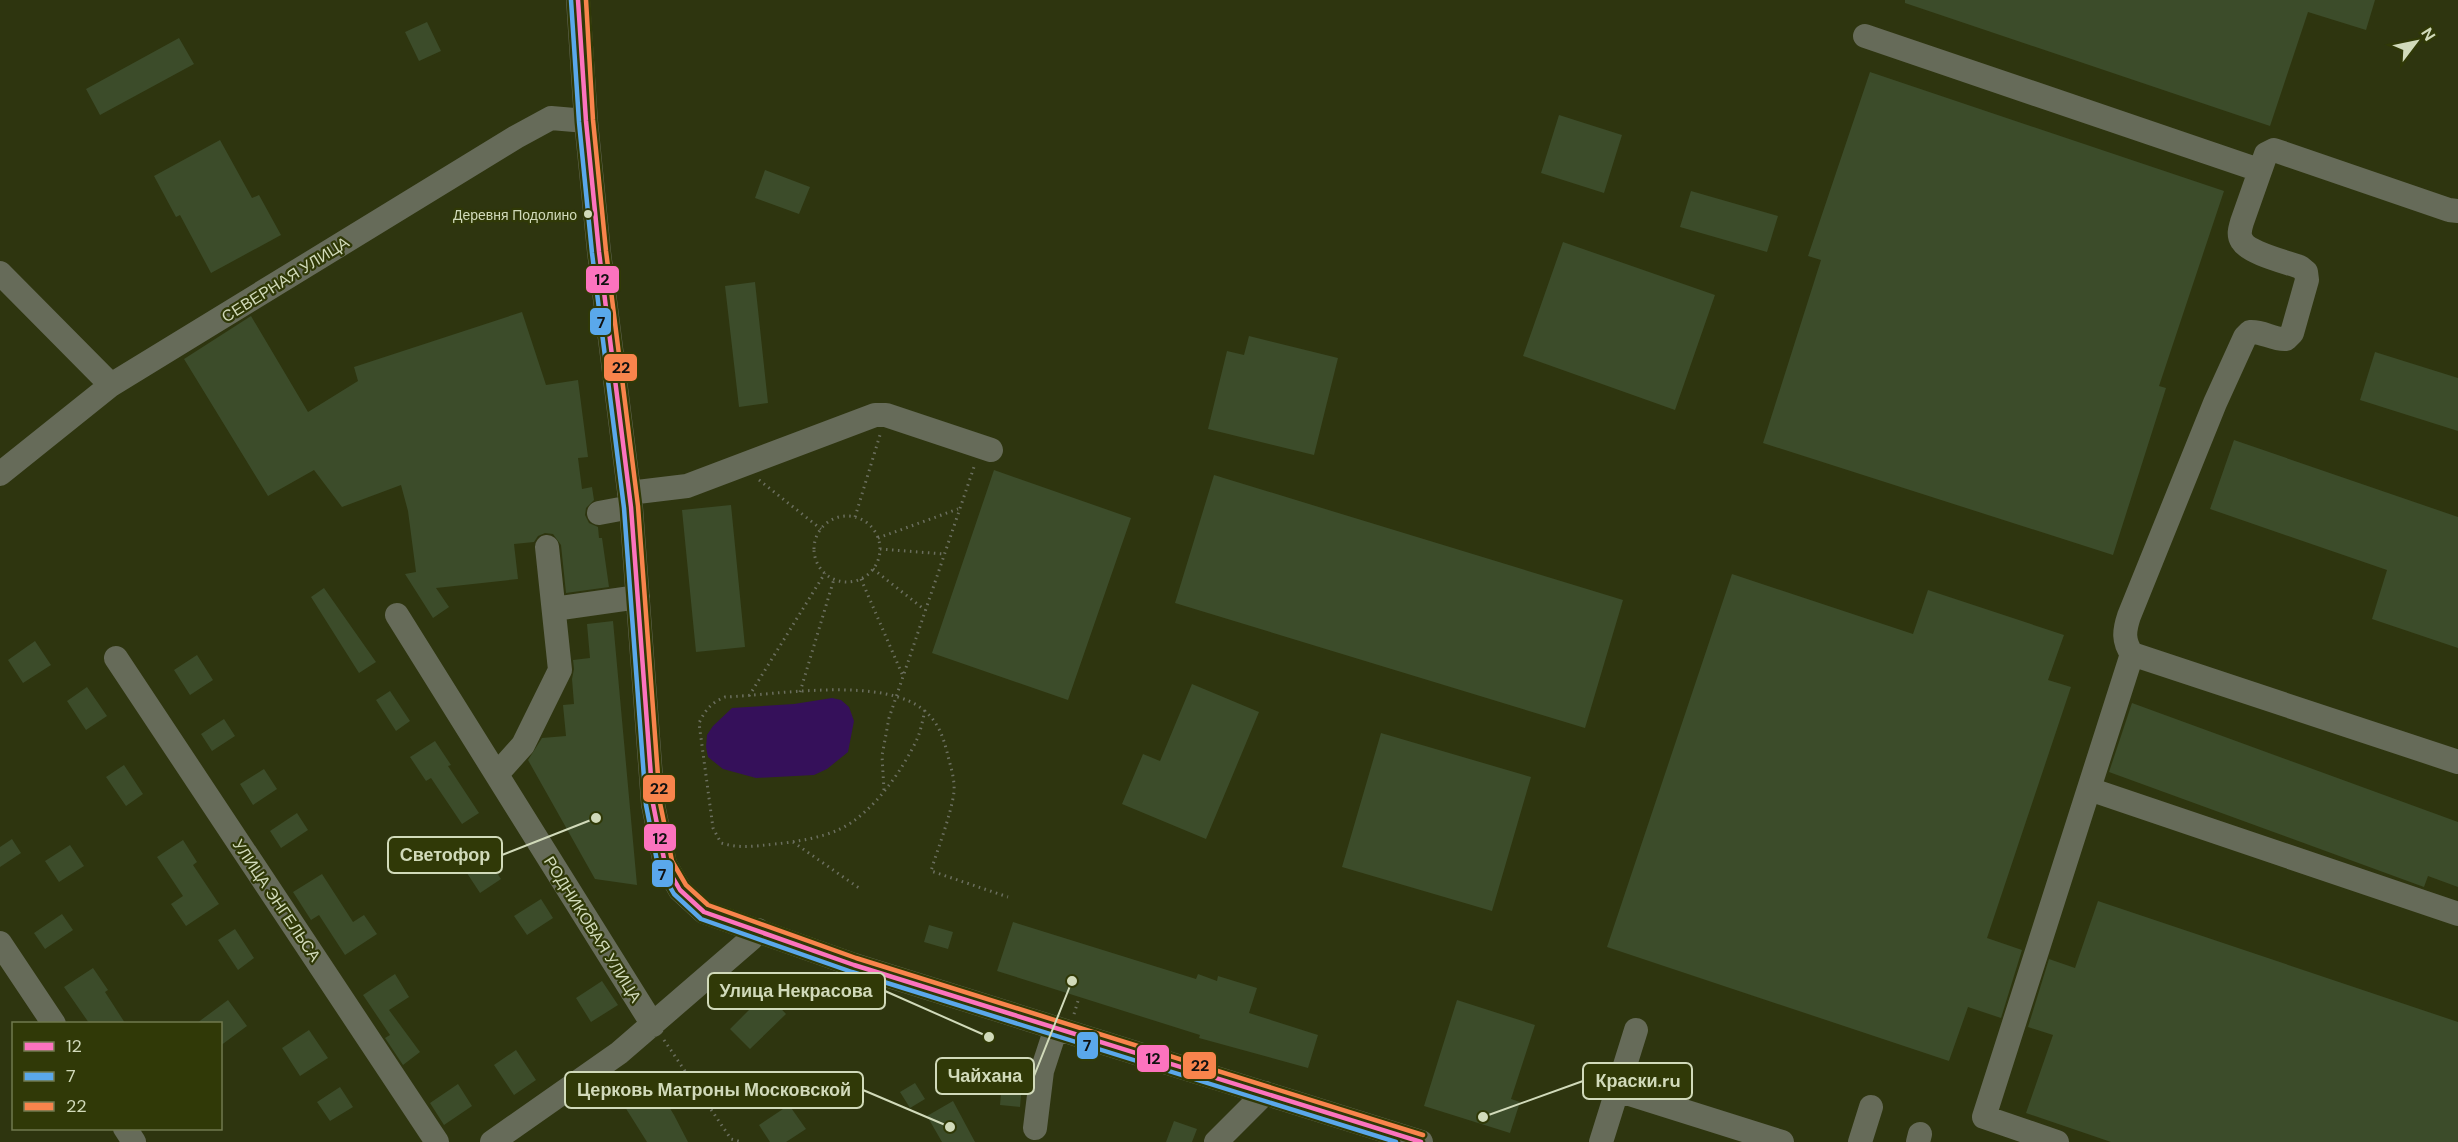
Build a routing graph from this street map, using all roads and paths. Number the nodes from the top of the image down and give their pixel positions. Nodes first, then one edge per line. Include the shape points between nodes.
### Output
1 (578, 0) edge
2 (1865, 36) dead end
3 (586, 121) junction
4 (2259, 170) junction
5 (2458, 211) edge
6 (0, 273) edge
7 (111, 385) junction
8 (886, 415) junction
9 (983, 456) joint
10 (765, 472) dead end
11 (0, 474) edge
12 (630, 500) junction
13 (959, 509) junction
14 (599, 513) dead end
15 (855, 517) junction
16 (821, 529) junction
17 (878, 538) junction
18 (547, 547) dead end
19 (880, 549) junction
20 (944, 554) junction
21 (873, 569) junction
22 (825, 573) junction
23 (834, 579) junction
24 (861, 579) junction
25 (638, 597) junction
26 (554, 609) junction
27 (925, 610) junction
28 (397, 615) dead end
29 (2132, 654) junction
30 (116, 658) dead end
31 (902, 675) junction
32 (800, 693) junction
33 (748, 696) junction
34 (896, 696) junction
35 (925, 710) junction
36 (2458, 762) edge
37 (496, 774) junction
38 (2089, 789) junction
39 (885, 792) junction
40 (793, 842) junction
41 (859, 888) dead end
42 (1008, 897) dead end
43 (2458, 915) edge
44 (759, 930) junction
45 (0, 943) edge
46 (53, 1022) edge
47 (653, 1025) junction
48 (1056, 1028) junction
49 (1636, 1030) dead end
50 (1617, 1090) junction
51 (1265, 1093) junction
52 (1871, 1107) dead end
53 (1035, 1128) dead end
54 (437, 1142) edge
55 (492, 1142) edge
56 (742, 1142) edge
57 (1216, 1142) edge
58 (1420, 1142) edge
59 (1601, 1142) edge
60 (1782, 1142) edge
61 (1860, 1142) edge
62 (2057, 1142) edge

1 - 3 street
2 - 4 street
3 - 7 street, СЕВЕРНАЯ УЛИЦА via 551,118 516,137
3 - 12 street
4 - 5 street via 2266,154 2274,150
4 - 29 street via 2239,232 2241,241 2248,248 2300,267 2307,280 2292,333 2286,339 2257,332 2246,337 2125,627 2125,644
6 - 7 street
7 - 11 street, СЕВЕРНАЯ УЛИЦА
8 - 9 street
8 - 12 street via 862,418 687,486
8 - 15 path
9 - 13 path
10 - 16 path via 755,477
12 - 14 street
12 - 25 street
13 - 17 path
13 - 20 path
15 - 16 path via 839,517
15 - 17 path via 870,525
16 - 22 path via 815,554
17 - 19 path
18 - 26 street
19 - 20 path
19 - 21 path
20 - 27 path
21 - 24 path
21 - 27 path
22 - 23 path
22 - 33 path
23 - 24 path
23 - 32 path
24 - 31 path
25 - 26 street
25 - 44 street via 653,804 665,864 680,890 704,912
26 - 37 street via 560,670 523,746
27 - 31 path
28 - 37 street, РОДНИКОВАЯ УЛИЦА
29 - 36 street
29 - 38 street
30 - 54 street, УЛИЦА ЭНГЕЛЬСА
31 - 34 path
32 - 33 path
32 - 34 path via 854,689
33 - 40 path via 714,701 699,723 713,828 721,843 739,848
34 - 35 path
34 - 39 path via 882,756
35 - 39 path via 919,735
35 - 42 path via 942,733 954,778 954,793 931,871
37 - 47 street, РОДНИКОВАЯ УЛИЦА
38 - 43 street
38 - 62 street via 1984,1117
39 - 40 path via 838,831
40 - 41 path
44 - 47 street
44 - 48 street via 854,965
45 - 46 street
47 - 55 street
47 - 56 path via 731,1139
48 - 51 street
48 - 53 street via 1042,1071
49 - 50 street
50 - 59 street
50 - 60 street
51 - 57 street
51 - 58 street
52 - 61 street

